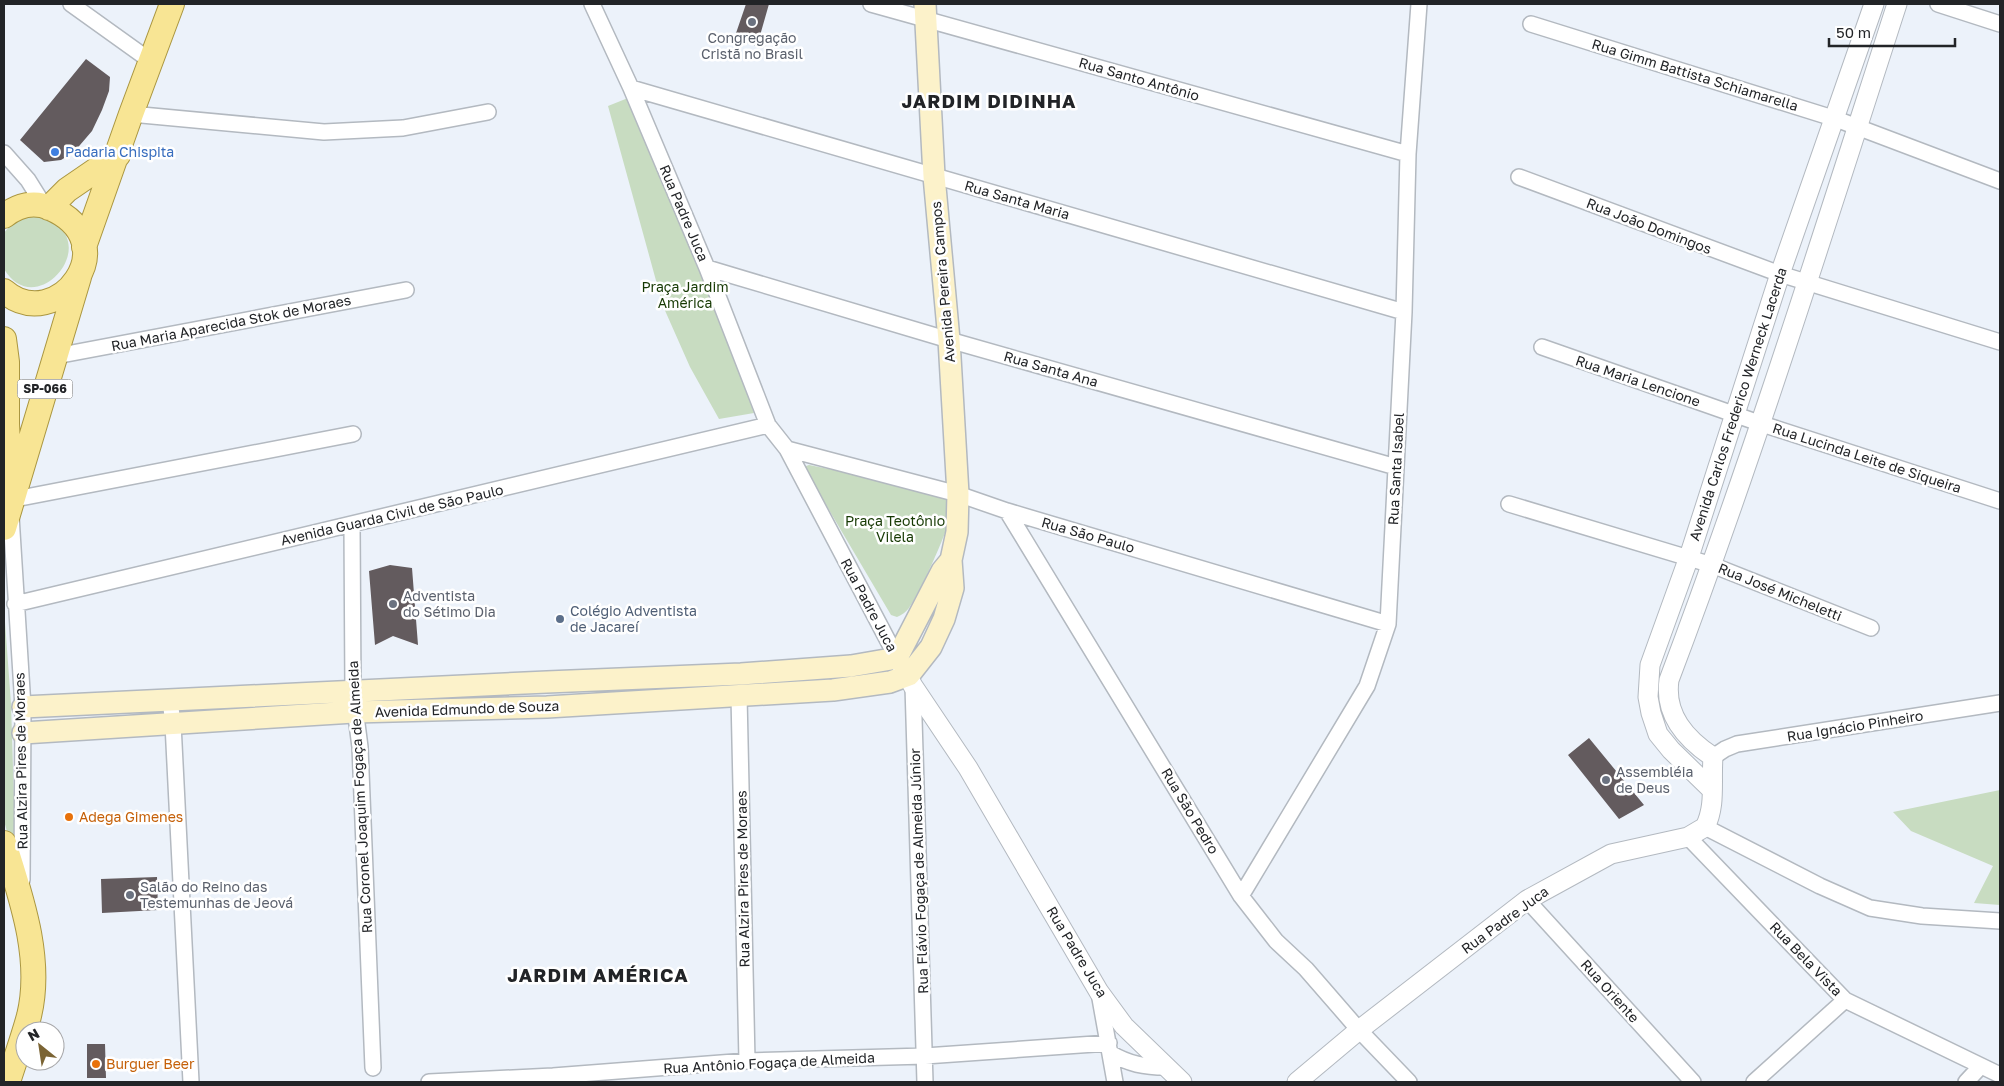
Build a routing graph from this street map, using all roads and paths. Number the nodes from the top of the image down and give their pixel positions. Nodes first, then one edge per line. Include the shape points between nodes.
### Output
1 (71, 4) edge
2 (172, 4) edge
3 (592, 4) edge
4 (871, 4) edge
5 (1419, 4) edge
6 (1874, 4) edge
7 (1897, 4) edge
8 (1938, 4) edge
9 (925, 12) edge
10 (1531, 24) dead end
11 (2000, 24) edge
12 (152, 62) junction
13 (631, 88) junction
14 (488, 112) dead end
15 (130, 114) junction
16 (1836, 119) junction
17 (1858, 127) junction
18 (4, 153) edge
19 (1408, 154) junction
20 (118, 155) junction
21 (934, 176) junction
22 (1519, 177) dead end
23 (2000, 181) edge
24 (46, 206) junction
25 (4, 216) edge
26 (84, 247) junction
27 (707, 268) junction
28 (1780, 274) junction
29 (79, 277) junction
30 (1807, 283) junction
31 (406, 290) dead end
32 (4, 291) edge
33 (1404, 312) junction
34 (949, 340) junction
35 (2000, 342) edge
36 (1542, 347) dead end
37 (56, 356) junction
38 (5, 360) edge
39 (1734, 414) junction
40 (1759, 423) junction
41 (768, 425) junction
42 (352, 434) dead end
43 (787, 449) junction
44 (1396, 467) junction
45 (958, 494) junction
46 (10, 500) junction
47 (2000, 501) edge
48 (1509, 504) dead end
49 (1007, 512) junction
50 (352, 525) junction
51 (4, 528) edge
52 (1689, 557) junction
53 (1712, 565) junction
54 (15, 604) junction
55 (1388, 624) junction
56 (1871, 628) dead end
57 (906, 673) junction
58 (738, 696) junction
59 (170, 700) junction
60 (353, 703) junction
61 (2000, 703) edge
62 (23, 708) junction
63 (173, 724) junction
64 (23, 733) junction
65 (1713, 758) junction
66 (1711, 789) junction
67 (1705, 827) junction
68 (1688, 837) junction
69 (4, 843) edge
70 (1241, 896) junction
71 (1527, 900) junction
72 (22, 902) junction
73 (2000, 921) edge
74 (1099, 992) junction
75 (1845, 1000) junction
76 (1359, 1030) junction
77 (1110, 1048) junction
78 (925, 1056) junction
79 (747, 1061) junction
80 (1166, 1067) junction
81 (1980, 1067) junction
82 (373, 1068) dead end
83 (2000, 1075) edge
84 (8, 1082) edge
85 (191, 1082) edge
86 (429, 1082) edge
87 (925, 1082) edge
88 (1115, 1082) edge
89 (1182, 1082) edge
90 (1297, 1082) edge
91 (1409, 1082) edge
92 (1693, 1082) edge
93 (1754, 1082) edge
94 (1966, 1082) edge

1 - 12 street
2 - 12 main road
3 - 13 street, Rua Padre Juca
4 - 9 street, Rua Santo Antônio
5 - 19 street, Rua Santa Isabel
6 - 16 street, Avenida Carlos Frederico Werneck Lacerda
7 - 17 street, Avenida Carlos Frederico Werneck Lacerda
8 - 11 street
9 - 19 street, Rua Santo Antônio
9 - 21 main road, Avenida Pereira Campos
10 - 16 street, Rua Gimm Battista Schiamarella
12 - 15 main road
13 - 21 street, Rua Santa Maria
13 - 27 street, Rua Padre Juca
14 - 15 street via 403,128 324,132
15 - 20 main road
16 - 17 street, Rua Gimm Battista Schiamarella
16 - 28 street, Avenida Carlos Frederico Werneck Lacerda
17 - 23 street, Rua Gimm Battista Schiamarella
17 - 30 street, Avenida Carlos Frederico Werneck Lacerda
18 - 24 street
19 - 33 street, Rua Santa Isabel
20 - 24 main road
20 - 26 main road
21 - 33 street, Rua Santa Maria
21 - 34 main road, Avenida Pereira Campos
22 - 28 street, Rua João Domingos
24 - 25 main road via 22,206
24 - 26 main road via 63,212 73,222
26 - 29 main road via 85,257
27 - 34 street, Rua Santa Ana
27 - 41 street, Rua Padre Juca
28 - 30 street, Rua João Domingos
28 - 39 street, Avenida Carlos Frederico Werneck Lacerda
29 - 32 main road via 66,292 49,301 29,303
29 - 37 main road, SP-066
30 - 35 street, Rua João Domingos
30 - 40 street, Avenida Carlos Frederico Werneck Lacerda
31 - 37 street, Rua Maria Aparecida Stok de Moraes
33 - 44 street, Rua Santa Isabel
34 - 44 street, Rua Santa Ana
34 - 45 main road, Avenida Pereira Campos
36 - 39 street, Rua Maria Lencione
37 - 46 main road, SP-066
38 - 46 main road, SP-066
39 - 40 street, Rua Lucinda Leite de Siqueira
39 - 52 street, Avenida Carlos Frederico Werneck Lacerda
40 - 47 street, Rua Lucinda Leite de Siqueira
40 - 53 street, Avenida Carlos Frederico Werneck Lacerda
41 - 43 street, Rua Padre Juca
41 - 50 street, Avenida Guarda Civil de São Paulo
42 - 46 street
43 - 45 street, Rua São Paulo
43 - 57 street, Rua Padre Juca
44 - 55 street, Rua Santa Isabel
45 - 49 street, Rua São Paulo
45 - 57 main road, Avenida Pereira Campos via 957,532 951,560 953,588 944,619 930,647
46 - 51 main road, SP-066
46 - 54 street, Rua Alzira Pires de Moraes
48 - 52 street, Rua José Micheletti
49 - 55 street, Rua São Paulo
49 - 70 street, Rua São Pedro
50 - 54 street, Avenida Guarda Civil de São Paulo
50 - 60 street, Rua Coronel Joaquim Fogaça de Almeida
52 - 53 street, Rua José Micheletti
52 - 66 street, Avenida Carlos Frederico Werneck Lacerda via 1650,665 1648,697 1658,734
53 - 56 street, Rua José Micheletti
53 - 65 street, Avenida Carlos Frederico Werneck Lacerda via 1667,692 1669,705 1684,734
54 - 62 street, Rua Alzira Pires de Moraes
55 - 70 street, Rua Santa Isabel via 1367,686
57 - 58 main road, Avenida Edmundo de Souza via 890,682 833,690
57 - 60 main road, Avenida Edmundo de Souza via 851,666 547,682
57 - 74 street, Rua Padre Juca via 968,768
57 - 78 street, Rua Flávio Fogaça de Almeida Júnior
58 - 60 main road, Avenida Edmundo de Souza via 547,707
58 - 79 street, Rua Alzira Pires de Moraes
59 - 60 main road, Avenida Edmundo de Souza
59 - 62 main road, Avenida Edmundo de Souza
59 - 63 street
60 - 63 main road, Avenida Edmundo de Souza
60 - 82 street, Rua Coronel Joaquim Fogaça de Almeida via 360,747
61 - 65 street, Rua Ignácio Pinheiro via 1737,744 1725,748
62 - 64 street, Rua Alzira Pires de Moraes
63 - 64 main road, Avenida Edmundo de Souza
63 - 85 street
64 - 72 street, Rua Alzira Pires de Moraes
65 - 66 street
66 - 67 street via 1713,804
67 - 68 street, Rua Padre Juca
67 - 73 street via 1870,908 1922,916
68 - 71 street, Rua Padre Juca via 1611,854
68 - 75 street, Rua Bela Vista
69 - 72 main road
70 - 76 street, Rua São Pedro via 1276,941 1306,969
71 - 76 street, Rua Padre Juca
71 - 92 street, Rua Oriente
72 - 84 main road via 34,973 29,1015
74 - 77 street
74 - 80 street, Rua Padre Juca via 1124,1026
75 - 81 street, Rua Bela Vista
75 - 93 street
76 - 90 street, Rua Padre Juca
76 - 91 street, Rua São Pedro
77 - 78 street, Rua Antônio Fogaça de Almeida
77 - 80 street via 1128,1063
77 - 88 street
78 - 79 street, Rua Antônio Fogaça de Almeida
78 - 87 street, Rua Flávio Fogaça de Almeida Júnior
79 - 86 street, Rua Antônio Fogaça de Almeida
80 - 89 street, Rua Padre Juca
81 - 83 street, Rua Bela Vista
81 - 94 street

